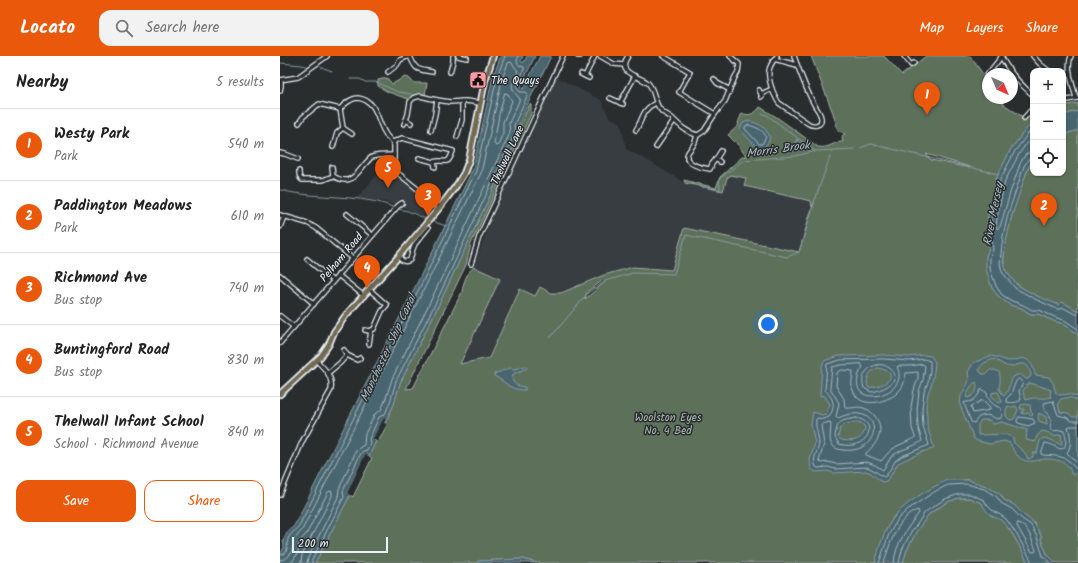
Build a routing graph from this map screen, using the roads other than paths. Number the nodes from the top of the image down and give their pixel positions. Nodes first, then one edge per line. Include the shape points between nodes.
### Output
1 (325, 56) edge
2 (410, 56) edge
3 (453, 56) edge
4 (458, 56) edge
5 (494, 56) edge
6 (563, 56) edge
7 (595, 56) edge
8 (600, 56) edge
9 (628, 56) edge
10 (663, 56) edge
11 (730, 56) edge
12 (794, 56) edge
13 (904, 56) edge
14 (1002, 56) edge
15 (1071, 56) edge
16 (1035, 57) edge
17 (468, 58) dead end
18 (775, 58) edge
19 (914, 63) dead end
20 (624, 65) junction
21 (797, 65) junction
22 (993, 68) edge
23 (1045, 68) edge
24 (388, 72) dead end
25 (432, 72) dead end
26 (450, 72) dead end
27 (1070, 73) junction
28 (1066, 74) edge
29 (585, 76) dead end
30 (634, 76) junction
31 (280, 80) edge
32 (714, 80) dead end
33 (772, 89) junction
34 (730, 90) junction
35 (280, 91) edge
36 (1030, 92) edge
37 (760, 94) dead end
38 (610, 98) dead end
39 (1077, 98) edge
40 (437, 100) junction
41 (1066, 100) edge
42 (462, 101) junction
43 (480, 103) junction
44 (656, 104) junction
45 (340, 109) junction
46 (1030, 111) edge
47 (715, 114) junction
48 (1024, 118) dead end
49 (674, 121) junction
50 (299, 123) dead end
51 (411, 123) dead end
52 (342, 128) junction
53 (431, 130) dead end
54 (636, 130) dead end
55 (352, 134) dead end
56 (697, 135) junction
57 (457, 137) dead end
58 (393, 142) junction
59 (333, 147) dead end
60 (656, 147) dead end
61 (721, 151) dead end
62 (280, 153) edge
63 (394, 155) junction
64 (419, 158) dead end
65 (716, 158) junction
66 (298, 159) dead end
67 (434, 162) junction
68 (720, 162) dead end
69 (332, 167) dead end
70 (435, 167) dead end
71 (299, 171) dead end
72 (333, 176) junction
73 (402, 203) dead end
74 (440, 207) junction
75 (347, 214) dead end
76 (282, 216) edge
77 (280, 227) edge
78 (427, 231) dead end
79 (372, 235) junction
80 (399, 256) junction
81 (352, 258) junction
82 (307, 260) dead end
83 (471, 264) dead end
84 (280, 275) edge
85 (338, 275) junction
86 (333, 281) junction
87 (370, 290) junction
88 (364, 296) junction
89 (314, 304) junction
90 (280, 316) edge
91 (294, 327) junction
92 (365, 330) dead end
93 (370, 331) junction
94 (280, 343) edge
95 (369, 344) dead end
96 (344, 350) dead end
97 (347, 355) junction
98 (358, 360) dead end
99 (317, 361) junction
100 (328, 372) junction
101 (280, 394) edge
102 (280, 495) edge

1 - 31 street via 298,77
2 - 24 street via 400,60
2 - 25 street via 415,67
3 - 26 street
4 - 17 street
5 - 43 main road
6 - 83 street, Thelwall Lane via 479,238
7 - 29 street
8 - 20 street via 614,64
9 - 20 street
10 - 47 street via 690,72 679,92
11 - 34 street via 738,64 739,69
12 - 21 street
13 - 19 street via 911,65
14 - 22 street
14 - 36 street via 1015,76
15 - 27 street
16 - 23 street
18 - 21 street
18 - 33 street via 768,76
20 - 30 street
21 - 33 street via 821,117 819,124 809,124 779,103
27 - 28 street
27 - 39 street
30 - 38 street via 621,104
30 - 44 street via 650,86
31 - 35 street
32 - 34 street
33 - 37 street
34 - 47 street via 725,102
39 - 41 street
40 - 42 street
40 - 51 street via 420,96 413,98 405,122
40 - 53 street
42 - 43 street
42 - 57 street via 462,120
43 - 74 main road via 467,166
44 - 49 street
44 - 54 street via 644,113
45 - 50 street via 319,104
45 - 52 street
45 - 58 street via 343,104 355,98 366,100 375,109 385,134
46 - 48 street
47 - 56 street via 704,131
49 - 56 street
49 - 60 street
52 - 55 street
52 - 59 street via 337,133
56 - 65 street via 687,155 690,163 710,170
58 - 63 street
58 - 67 street via 402,138 453,151 448,161
61 - 65 street
62 - 66 street
63 - 72 street via 372,157 356,176 349,180 340,180
63 - 74 street via 394,170
64 - 67 street
65 - 68 street
67 - 70 street
69 - 72 street
71 - 72 street via 298,176 302,180 323,180
73 - 79 street, Pelham Road
74 - 80 main road
75 - 79 street
76 - 77 street
76 - 81 street via 316,228
78 - 80 street via 412,249 410,260 404,262
79 - 81 street, Pelham Road
80 - 87 main road
81 - 85 street, Pelham Road
82 - 86 street
84 - 89 street
85 - 86 street, Pelham Road
85 - 88 street
86 - 89 street, Pelham Road
87 - 88 main road
87 - 93 street via 389,306
88 - 99 main road via 338,326
89 - 91 street, Pelham Road
90 - 91 street
91 - 94 street, Pelham Road
92 - 93 street
93 - 95 street
96 - 97 street
97 - 98 street
97 - 100 street
99 - 100 street
99 - 101 main road
100 - 102 street via 331,382 330,394 302,442

